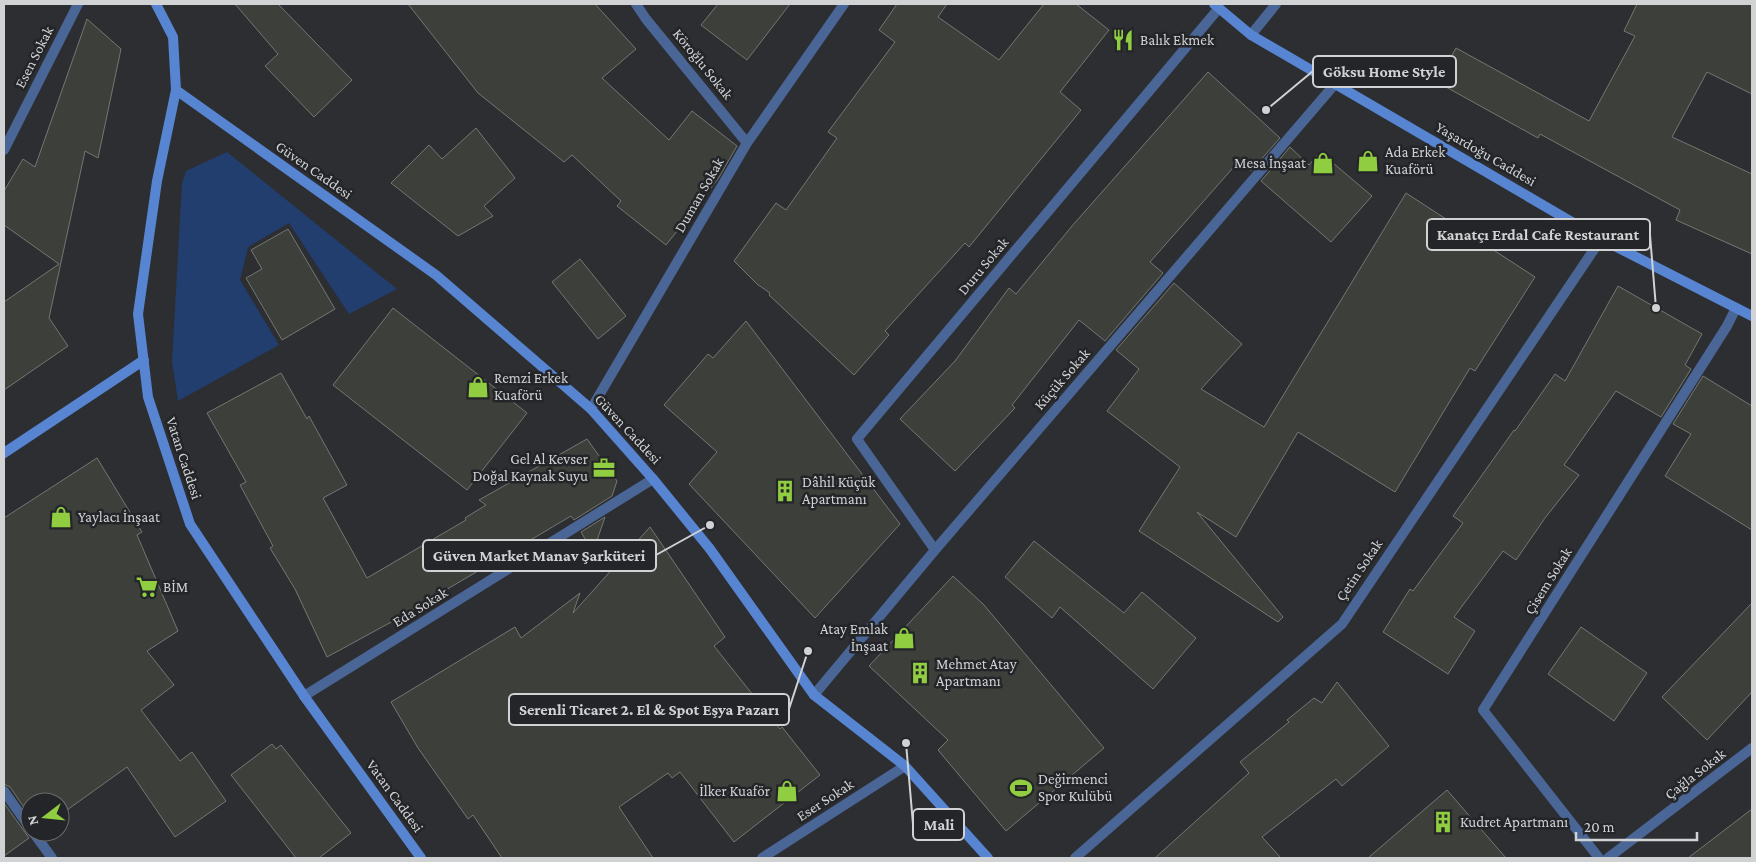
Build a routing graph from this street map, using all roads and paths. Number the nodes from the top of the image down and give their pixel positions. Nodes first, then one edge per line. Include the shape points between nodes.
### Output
1 (78, 4) edge
2 (156, 4) edge
3 (636, 4) edge
4 (844, 4) edge
5 (1276, 4) edge
6 (1216, 6) edge
7 (1251, 35) junction
8 (1335, 84) junction
9 (176, 90) junction
10 (747, 143) junction
11 (4, 150) edge
12 (1600, 239) junction
13 (1736, 308) junction
14 (1752, 316) edge
15 (144, 360) junction
16 (591, 409) junction
17 (4, 453) edge
18 (654, 479) junction
19 (935, 550) junction
20 (814, 695) junction
21 (304, 696) junction
22 (1752, 748) edge
23 (904, 766) junction
24 (4, 791) edge
25 (20, 814) edge
26 (40, 842) edge
27 (52, 858) edge
28 (421, 858) edge
29 (762, 858) edge
30 (988, 858) edge
31 (1075, 858) edge
32 (1598, 858) edge
33 (1608, 858) edge

1 - 11 street, Esen Sokak
2 - 9 street, Vatan Caddesi via 173,37
3 - 10 street, Köroğlu Sokak
4 - 10 street, Duman Sokak
5 - 7 street
6 - 7 street, Yaşardoğu Caddesi
6 - 19 street, Duru Sokak via 857,438
7 - 8 street, Yaşardoğu Caddesi
8 - 12 street, Yaşardoğu Caddesi
8 - 19 street, Küçük Sokak
9 - 15 street, Vatan Caddesi via 157,181 138,314
9 - 16 street, Güven Caddesi via 436,274
10 - 16 street, Duman Sokak
12 - 13 street, Yaşardoğu Caddesi
12 - 31 street, Çetin Sokak via 1342,624
13 - 14 street, Yaşardoğu Caddesi
13 - 32 street, Çisem Sokak via 1483,710
15 - 17 street
15 - 21 street, Vatan Caddesi via 148,397 190,524
16 - 18 street, Güven Caddesi
18 - 20 street, Güven Caddesi via 710,549
18 - 21 street, Eda Sokak
19 - 20 street, Küçük Sokak
20 - 23 street, Güven Caddesi
21 - 28 street, Vatan Caddesi
22 - 33 street, Çağla Sokak
23 - 29 street, Eser Sokak
23 - 30 street, Güven Caddesi
24 - 25 street
26 - 27 street

